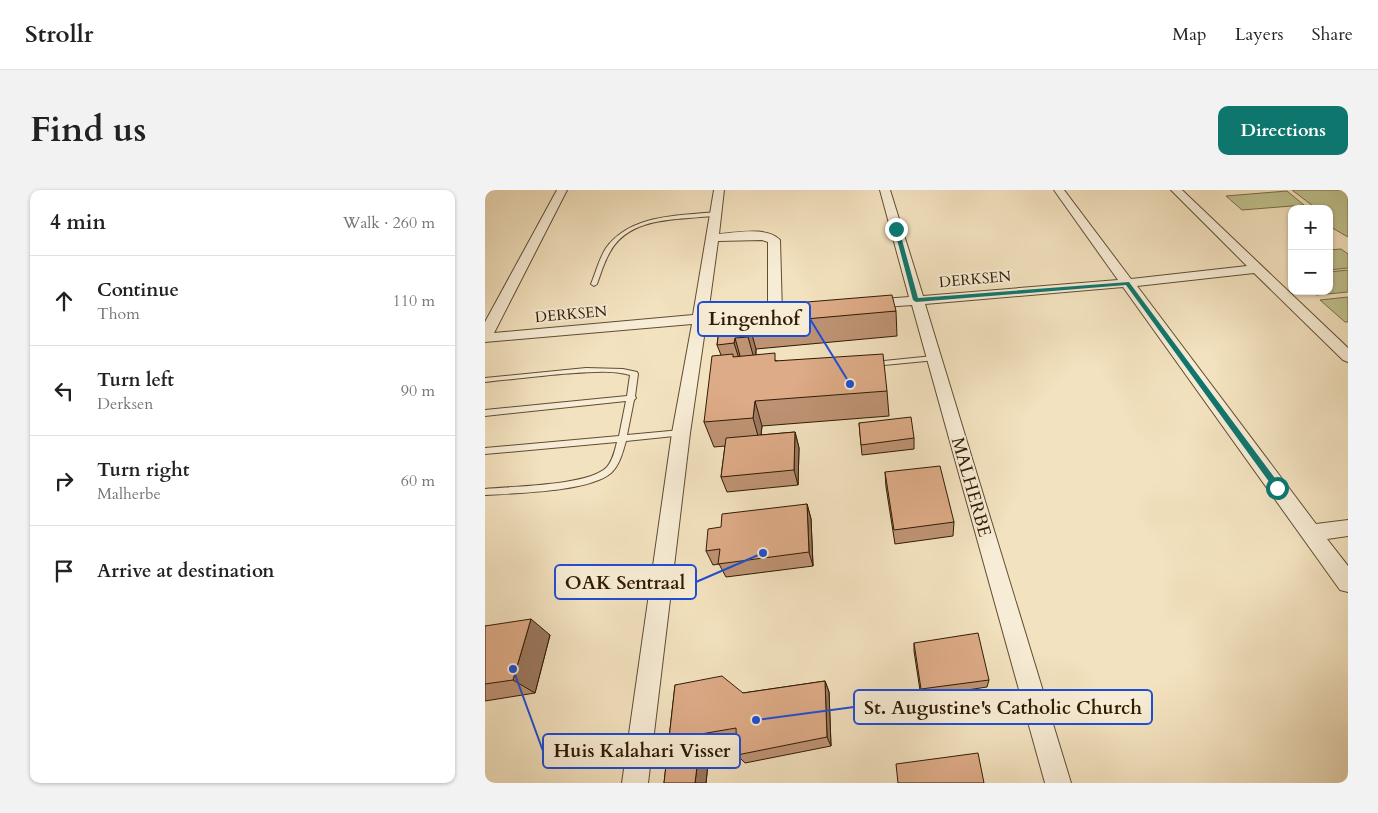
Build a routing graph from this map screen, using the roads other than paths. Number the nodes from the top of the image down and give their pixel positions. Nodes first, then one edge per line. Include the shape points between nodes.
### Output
1 (562, 190) edge
2 (719, 190) edge
3 (885, 190) edge
4 (1059, 190) edge
5 (1176, 190) edge
6 (716, 214) junction
7 (713, 238) junction
8 (1258, 269) junction
9 (1127, 283) junction
10 (594, 284) dead end
11 (916, 300) junction
12 (859, 305) edge
13 (700, 319) junction
14 (485, 337) edge
15 (1348, 357) edge
16 (933, 358) junction
17 (864, 365) edge
18 (485, 380) edge
19 (632, 398) junction
20 (485, 413) edge
21 (681, 433) junction
22 (622, 438) junction
23 (485, 452) edge
24 (485, 492) edge
25 (1348, 528) edge
26 (1311, 533) junction
27 (1348, 584) edge
28 (635, 783) edge
29 (1058, 783) edge

1 - 14 street
2 - 6 street
3 - 11 street, MALHERBE
4 - 9 street
5 - 8 street
6 - 7 street
6 - 10 lane via 660,219 631,229 619,236 608,249
7 - 13 street
7 - 13 street, DERKSEN via 763,236 774,240 770,313
8 - 9 street, DERKSEN
8 - 15 street
9 - 11 street, DERKSEN
9 - 26 street
11 - 12 street, DERKSEN
11 - 16 street, MALHERBE
13 - 14 street, DERKSEN
13 - 21 street
16 - 17 lane
16 - 29 street, MALHERBE
18 - 19 lane via 627,370 634,374
19 - 20 lane
19 - 22 lane
21 - 22 lane
21 - 28 street
22 - 23 lane
22 - 24 lane via 610,469 598,477 577,483
25 - 26 street
26 - 27 street

